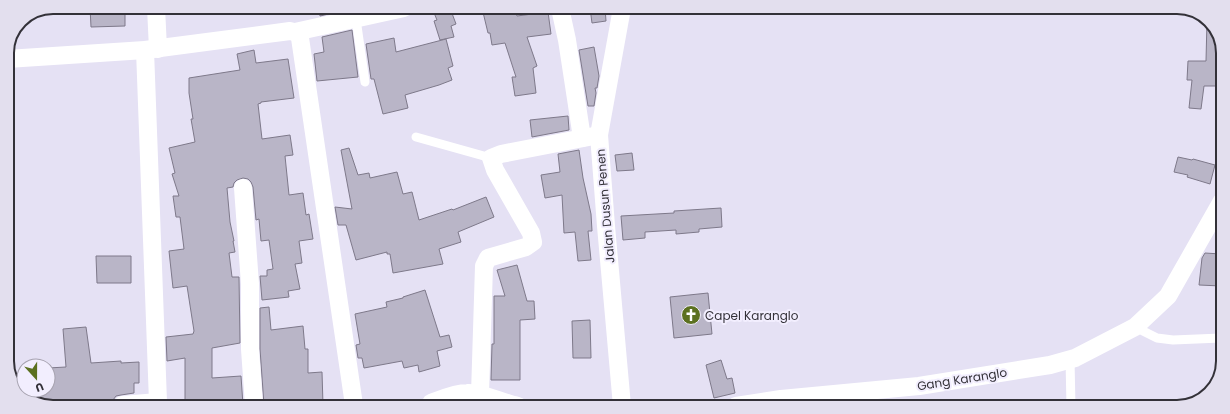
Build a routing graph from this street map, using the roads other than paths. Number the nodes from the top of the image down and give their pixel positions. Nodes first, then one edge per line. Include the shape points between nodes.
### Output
1 (155, 14) edge
2 (378, 14) edge
3 (561, 14) edge
4 (621, 14) edge
5 (356, 19) junction
6 (295, 32) junction
7 (151, 49) junction
8 (14, 59) edge
9 (365, 82) dead end
10 (591, 136) junction
11 (416, 137) dead end
12 (495, 157) junction
13 (243, 188) dead end
14 (1216, 212) edge
15 (1135, 327) junction
16 (1216, 338) edge
17 (1070, 359) junction
18 (480, 394) junction
19 (161, 400) edge
20 (254, 400) edge
21 (353, 400) edge
22 (438, 400) edge
23 (498, 400) edge
24 (621, 400) edge
25 (806, 400) edge
26 (1071, 400) edge

1 - 7 street
2 - 5 street
3 - 10 street
4 - 10 street, Jalan Dusun Penen
5 - 6 street
5 - 9 lane
6 - 7 street
6 - 21 street via 300,38
7 - 8 street
7 - 19 street
10 - 12 street
10 - 24 street, Jalan Dusun Penen via 606,226
11 - 12 lane
12 - 18 street via 495,170 531,233 533,242 526,247 488,258 484,266
13 - 20 street via 250,284 250,349
14 - 15 street, Gang Karanglo via 1168,296
15 - 16 lane via 1157,338
15 - 17 street, Gang Karanglo
17 - 25 street, Gang Karanglo via 1050,365 919,386
17 - 26 lane
18 - 22 street via 467,393
18 - 23 street

